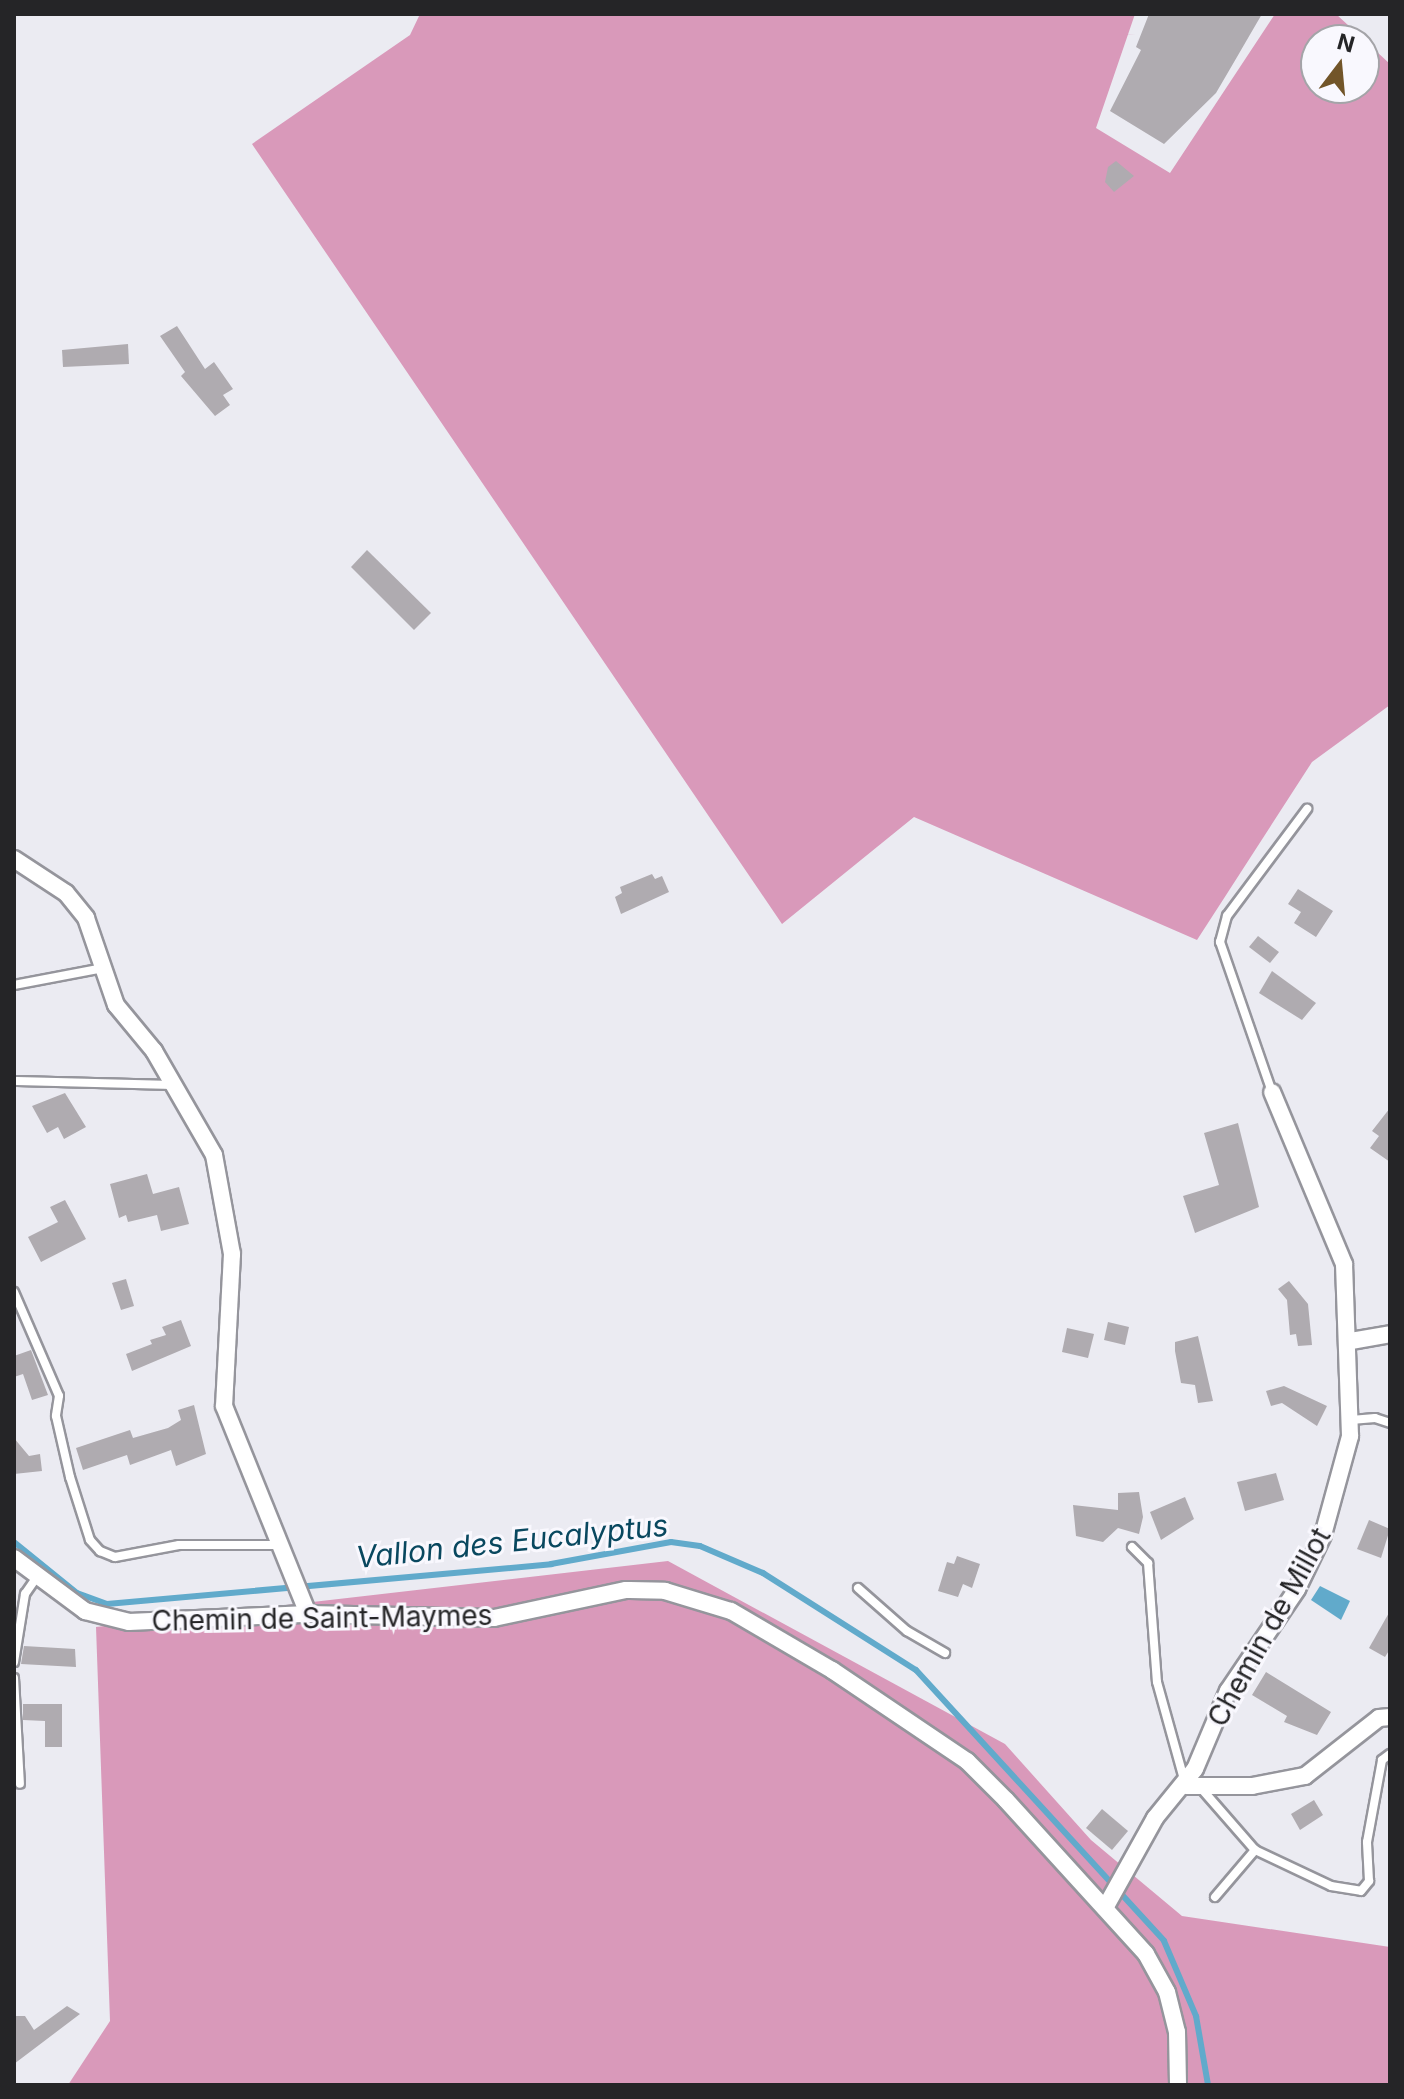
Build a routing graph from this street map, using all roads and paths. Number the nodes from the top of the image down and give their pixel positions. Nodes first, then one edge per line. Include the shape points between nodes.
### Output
1 (1307, 809) dead end
2 (14, 859) edge
3 (104, 968) junction
4 (14, 985) edge
5 (17, 1081) dead end
6 (174, 1085) junction
7 (1272, 1092) joint
8 (14, 1292) edge
9 (24, 1317) junction
10 (14, 1322) edge
11 (1390, 1334) edge
12 (1351, 1341) junction
13 (1351, 1420) junction
14 (1390, 1423) edge
15 (278, 1545) junction
16 (1132, 1547) dead end
17 (14, 1558) edge
18 (37, 1577) junction
19 (858, 1588) dead end
20 (308, 1614) junction
21 (945, 1653) dead end
22 (14, 1662) edge
23 (14, 1678) edge
24 (1390, 1717) edge
25 (1390, 1754) edge
26 (20, 1784) dead end
27 (1192, 1786) junction
28 (1255, 1850) junction
29 (1215, 1897) dead end
30 (1109, 1901) junction
31 (1178, 2085) edge

1 - 7 lane via 1227,916 1220,942
2 - 3 street via 66,893 86,918
3 - 4 lane
3 - 6 street via 116,1005
5 - 6 lane
6 - 15 street via 214,1155 232,1254 224,1406
7 - 12 street, Chemin de Millot via 1344,1264
8 - 9 lane
9 - 10 lane
9 - 15 lane via 59,1396 56,1416 70,1477 90,1540 100,1551 115,1557 179,1545
11 - 12 street
12 - 13 street, Chemin de Millot
13 - 14 lane
13 - 27 street, Chemin de Millot via 1323,1535 1297,1589 1228,1691
15 - 20 street
16 - 27 lane via 1148,1563 1157,1682
17 - 18 street, Chemin de Saint-Maymes
18 - 20 street, Chemin de Saint-Maymes via 85,1611 129,1622
18 - 22 lane via 25,1594
19 - 21 lane via 907,1631
20 - 30 street, Chemin de Saint-Maymes via 494,1618 626,1590 700,1598 832,1670 967,1761
23 - 26 lane
24 - 27 street via 1366,1727 1305,1776 1252,1786
25 - 28 lane via 1382,1760 1367,1842 1369,1881 1361,1891 1331,1886
27 - 28 lane
27 - 30 street, Chemin de Millot via 1176,1789 1155,1818
28 - 29 lane
30 - 31 street, Chemin de Saint-Maymes via 1167,1992 1177,2032

